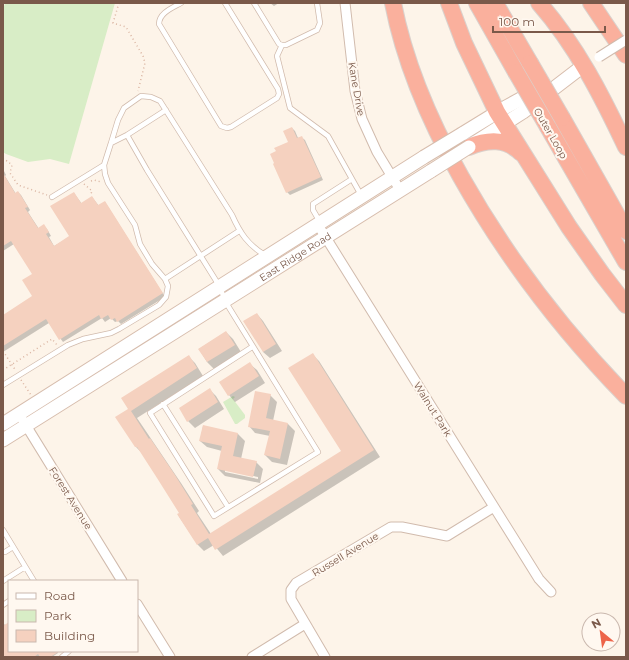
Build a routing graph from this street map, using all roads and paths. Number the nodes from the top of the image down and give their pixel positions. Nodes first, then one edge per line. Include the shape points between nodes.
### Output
1 (119, 3) edge
2 (181, 3) edge
3 (225, 3) edge
4 (254, 3) edge
5 (318, 3) edge
6 (345, 3) edge
7 (393, 3) edge
8 (449, 3) edge
9 (477, 3) edge
10 (496, 3) edge
11 (539, 3) edge
12 (591, 3) edge
13 (626, 40) edge
14 (282, 45) junction
15 (626, 55) edge
16 (583, 66) junction
17 (141, 96) junction
18 (166, 110) junction
19 (501, 118) junction
20 (127, 135) junction
21 (465, 140) junction
22 (111, 143) junction
23 (626, 146) edge
24 (3, 158) edge
25 (526, 159) junction
26 (104, 166) junction
27 (94, 172) junction
28 (392, 177) junction
29 (352, 179) junction
30 (81, 180) junction
31 (85, 185) junction
32 (400, 190) junction
33 (91, 194) dead end
34 (362, 196) junction
35 (52, 197) joint
36 (320, 224) junction
37 (239, 231) junction
38 (626, 231) edge
39 (326, 237) junction
40 (201, 257) junction
41 (268, 257) junction
42 (626, 262) edge
43 (165, 279) junction
44 (220, 287) junction
45 (225, 301) junction
46 (626, 306) edge
47 (62, 341) dead end
48 (252, 347) junction
49 (3, 370) edge
50 (3, 385) edge
51 (626, 396) edge
52 (163, 404) junction
53 (19, 414) junction
54 (3, 424) edge
55 (26, 426) junction
56 (3, 440) edge
57 (494, 506) junction
58 (228, 507) junction
59 (3, 530) edge
60 (13, 547) junction
61 (3, 552) edge
62 (26, 567) junction
63 (33, 580) edge
64 (121, 580) edge
65 (3, 581) edge
66 (551, 592) dead end
67 (138, 606) edge
68 (305, 624) junction
69 (170, 657) edge
70 (252, 657) edge
71 (325, 657) edge

1 - 17 path via 113,23 126,27 145,62 138,92
2 - 3 lane via 163,14 159,24 221,126 226,128 277,98 279,94
4 - 14 lane
5 - 14 lane via 320,23 317,30
6 - 28 street, Kane Drive via 355,92 362,119 373,146
7 - 51 highway via 403,46 422,99 443,144 474,199 507,252 552,313
8 - 19 highway via 464,43
9 - 42 highway, Outer Loop, bridge
10 - 38 highway, Outer Loop, bridge
11 - 16 highway
12 - 15 highway
13 - 16 street, East Ridge Road, bridge
14 - 29 lane via 277,56 290,108 328,136
16 - 19 main road, East Ridge Road
16 - 23 highway
17 - 18 lane via 160,101
17 - 22 lane via 124,108
18 - 20 lane
18 - 37 lane via 232,215
19 - 21 main road, East Ridge Road
19 - 25 highway
20 - 22 lane
20 - 40 lane
21 - 25 highway via 501,141 515,148
21 - 28 main road, East Ridge Road, bridge via 424,157
21 - 32 main road, East Ridge Road, bridge via 431,171
22 - 26 lane
24 - 35 path via 12,165 10,173 18,185
25 - 46 highway via 583,247
26 - 27 lane
26 - 43 lane via 108,182 135,225 140,244
27 - 30 lane
27 - 31 path via 102,183 94,180
28 - 32 street, Kane Drive
28 - 34 main road, East Ridge Road
29 - 34 lane
29 - 36 lane via 313,204
30 - 31 path
30 - 35 lane
31 - 33 path via 92,191
32 - 39 main road, East Ridge Road
34 - 36 main road, East Ridge Road
36 - 39 street, Walnut Park
36 - 41 main road, East Ridge Road
37 - 40 lane
37 - 41 lane via 252,246
39 - 45 main road, East Ridge Road
39 - 57 street, Walnut Park
40 - 43 lane
40 - 44 lane
41 - 44 main road, East Ridge Road
43 - 50 lane via 168,292 158,305 111,333 75,341
44 - 45 lane
44 - 53 main road, East Ridge Road
45 - 48 lane
45 - 55 main road, East Ridge Road
47 - 49 path via 56,345 52,338
48 - 52 lane
48 - 58 lane via 318,452
52 - 58 lane
52 - 58 lane via 150,413 214,516
53 - 54 main road, East Ridge Road
53 - 55 street, Forest Avenue
55 - 56 main road, East Ridge Road
55 - 64 street, Forest Avenue
57 - 66 street, Walnut Park via 539,579
57 - 68 street, Russell Avenue via 447,536 391,527 299,581 291,594
59 - 60 lane
60 - 61 lane
60 - 62 lane
62 - 63 lane
62 - 65 lane
67 - 69 street
68 - 70 street
68 - 71 street

